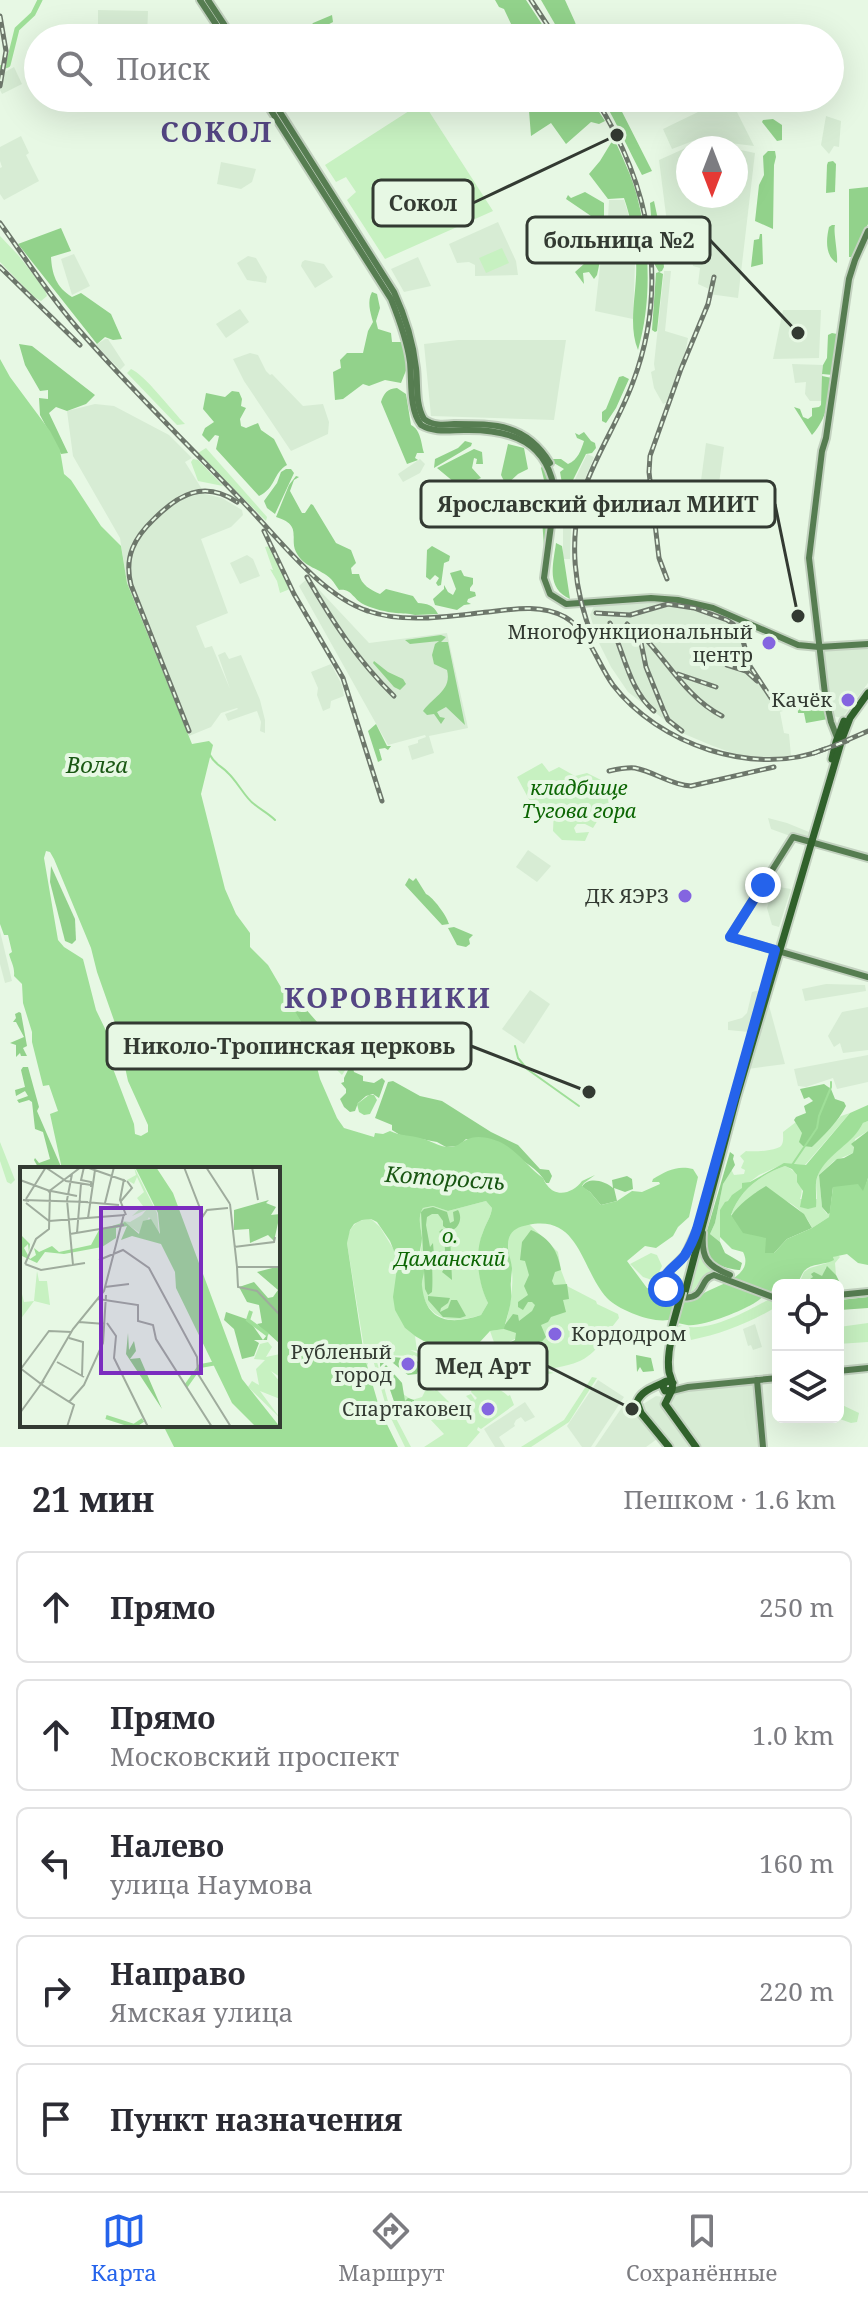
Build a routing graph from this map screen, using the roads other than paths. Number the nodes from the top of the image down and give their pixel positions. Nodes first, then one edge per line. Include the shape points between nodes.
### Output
1 (200, 0) edge
2 (208, 0) edge
3 (216, 24) edge
4 (224, 24) edge
5 (272, 112) edge
6 (280, 112) edge
7 (868, 231) edge
8 (868, 641) edge
9 (818, 645) junction
10 (868, 690) edge
11 (829, 713) junction
12 (846, 719) junction
13 (838, 738) junction
14 (833, 763) junction
15 (810, 841) junction
16 (868, 858) edge
17 (777, 951) junction
18 (868, 977) edge
19 (705, 1217) junction
20 (697, 1229) junction
21 (719, 1273) junction
22 (683, 1291) junction
23 (868, 1292) edge
24 (844, 1294) edge
25 (772, 1295) edge
26 (868, 1368) edge
27 (844, 1370) edge
28 (772, 1379) edge
29 (757, 1380) junction
30 (677, 1385) junction
31 (669, 1447) edge
32 (696, 1447) edge
33 (763, 1447) edge

1 - 3 main road
2 - 4 main road
5 - 9 main road via 391,299 404,335 414,411 421,425 431,430 504,432 524,441 545,462 555,495 544,578 554,598 572,604 651,598 694,602 794,644
6 - 9 main road via 394,292 412,344 424,419 438,425 503,426 535,442 550,462 559,490 548,573 555,594 578,601 648,595 688,598
7 - 9 main road via 849,276 809,554
8 - 9 main road
9 - 11 main road
10 - 12 main road
11 - 12 main road via 837,722
11 - 13 main road
12 - 13 main road
12 - 14 main road via 843,744
13 - 14 main road
14 - 15 main road
15 - 16 main road
15 - 17 main road
15 - 17 main road via 793,837 730,937
17 - 18 main road
17 - 19 main road
17 - 20 main road
19 - 21 main road via 704,1254
19 - 22 main road
20 - 21 main road via 685,1255 664,1276 664,1286 689,1297 707,1277
20 - 22 main road
21 - 25 main road
22 - 30 main road, bridge via 669,1360
23 - 24 main road
26 - 27 main road
28 - 29 main road
29 - 30 main road
29 - 33 main road
30 - 31 main road via 641,1394 637,1402
30 - 32 main road via 665,1404

